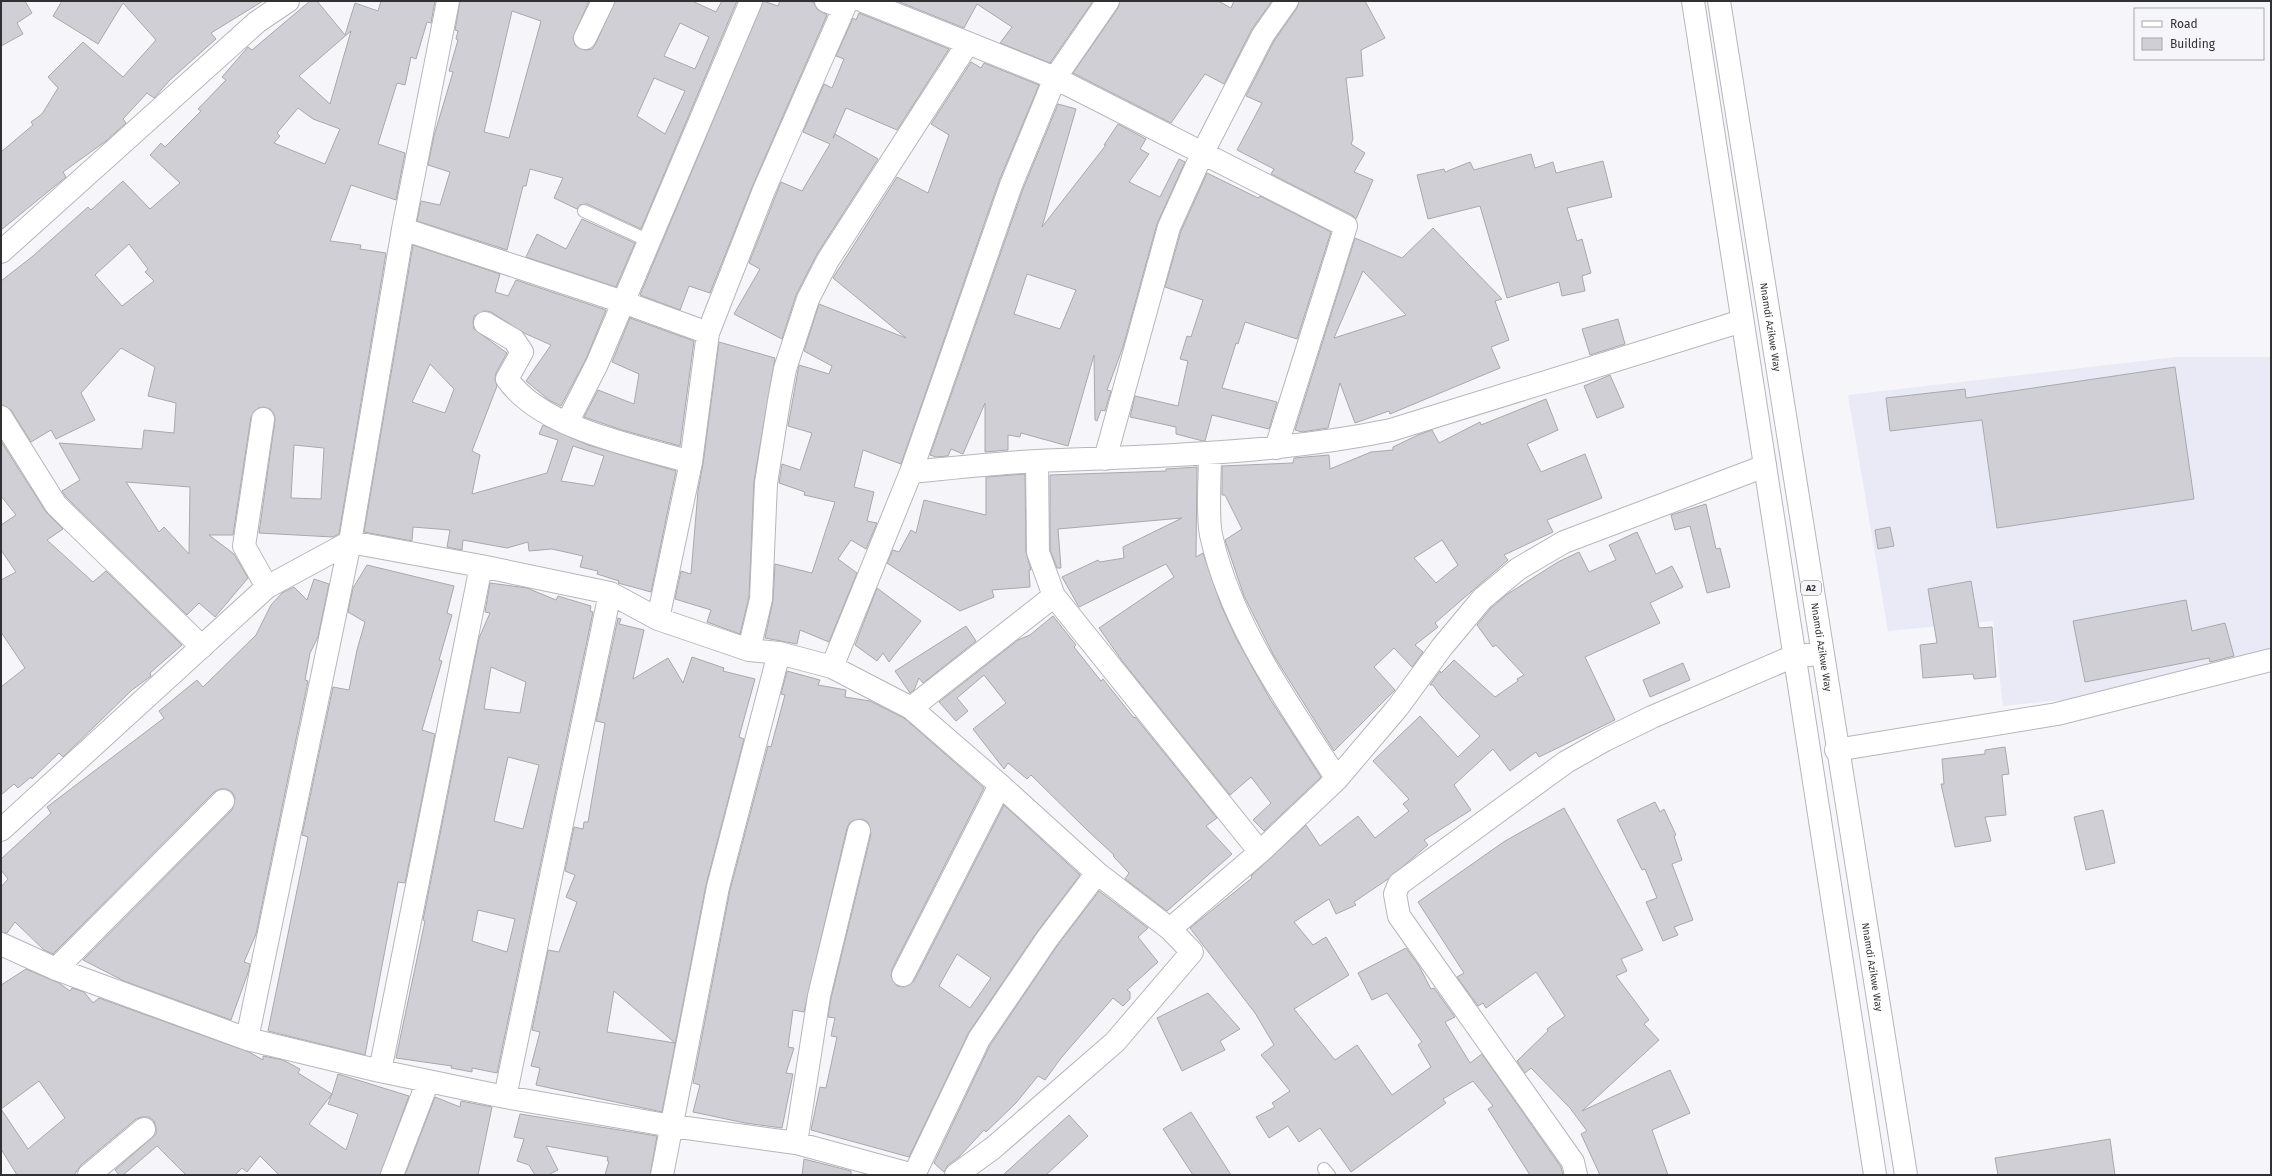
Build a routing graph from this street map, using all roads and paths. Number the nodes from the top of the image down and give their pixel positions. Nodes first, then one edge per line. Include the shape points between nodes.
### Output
1 (288, 1) edge
2 (448, 1) edge
3 (603, 1) edge
4 (751, 1) edge
5 (1108, 1) edge
6 (1287, 1) edge
7 (1693, 1) edge
8 (1719, 1) edge
9 (845, 3) edge
10 (585, 38) dead end
11 (968, 44) junction
12 (1055, 78) junction
13 (1202, 154) junction
14 (584, 211) dead end
15 (403, 229) junction
16 (649, 241) junction
17 (1, 252) edge
18 (623, 302) junction
19 (1742, 321) junction
20 (485, 322) dead end
21 (708, 333) junction
22 (1, 417) edge
23 (263, 419) dead end
24 (567, 423) junction
25 (1276, 448) junction
26 (1210, 453) junction
27 (1105, 459) junction
28 (1037, 461) junction
29 (691, 462) junction
30 (1765, 466) junction
31 (911, 472) junction
32 (350, 542) junction
33 (481, 566) junction
34 (266, 587) junction
35 (610, 593) junction
36 (1054, 596) junction
37 (658, 619) junction
38 (202, 647) junction
39 (749, 650) junction
40 (779, 653) junction
41 (1821, 654) junction
42 (1794, 656) junction
43 (2271, 660) edge
44 (832, 667) junction
45 (911, 708) junction
46 (1836, 750) junction
47 (1337, 779) junction
48 (1000, 785) junction
49 (223, 801) dead end
50 (1, 830) edge
51 (859, 831) dead end
52 (1260, 852) junction
53 (1097, 873) junction
54 (1170, 929) junction
55 (1, 944) edge
56 (56, 969) junction
57 (903, 975) dead end
58 (247, 1039) junction
59 (380, 1071) junction
60 (428, 1080) junction
61 (505, 1097) junction
62 (672, 1126) junction
63 (144, 1129) dead end
64 (796, 1143) junction
65 (89, 1175) edge
66 (392, 1175) edge
67 (662, 1175) edge
68 (914, 1175) edge
69 (956, 1175) edge
70 (1576, 1175) edge
71 (1875, 1175) edge
72 (1906, 1175) edge

1 - 17 main road via 257,22
2 - 15 main road
3 - 10 main road
4 - 16 main road
5 - 12 main road
6 - 13 main road via 1263,35
7 - 19 main road
8 - 41 main road, Nnamdi Azikwe Way / A2
9 - 11 main road
9 - 21 main road via 764,190
11 - 12 main road
11 - 39 main road via 828,260 808,299 785,369 779,401 766,483 761,598
12 - 13 main road
12 - 31 main road via 1011,185
13 - 25 main road via 1346,226
13 - 27 main road via 1169,227
14 - 16 lane
15 - 18 main road
15 - 32 main road
16 - 18 main road
18 - 21 main road
18 - 24 main road via 597,364
19 - 25 main road via 1391,430 1336,441
19 - 30 main road
20 - 24 main road via 514,340 522,352 507,379 514,389
21 - 29 main road
22 - 38 main road via 56,505
23 - 34 main road via 244,546
24 - 29 main road via 591,434
25 - 26 main road
26 - 27 main road
26 - 47 main road via 1211,534 1235,606 1275,684
27 - 28 main road
28 - 31 main road
28 - 36 main road via 1038,552
29 - 37 main road
30 - 42 main road
30 - 47 main road via 1564,542 1518,569 1482,599 1442,647 1398,707
31 - 44 main road
32 - 33 main road
32 - 34 main road
32 - 58 main road
33 - 35 main road
33 - 59 main road
34 - 38 main road
35 - 37 main road
35 - 61 main road
36 - 45 main road
36 - 52 main road
37 - 39 main road
38 - 50 main road
39 - 40 main road
40 - 44 main road
40 - 62 main road via 718,887
41 - 42 main road
41 - 46 main road, Nnamdi Azikwe Way / A2
42 - 70 main road via 1652,717 1585,751 1559,767 1399,884 1395,894 1399,916 1574,1162
42 - 71 main road
43 - 46 main road via 2057,714
44 - 45 main road
45 - 48 main road
46 - 72 main road, Nnamdi Azikwe Way / A2
47 - 52 main road
48 - 53 main road
48 - 57 main road
49 - 56 main road
51 - 64 main road via 819,996
52 - 54 main road
53 - 54 main road
53 - 68 main road via 1047,939 979,1039
54 - 69 main road via 1192,952 1115,1042 993,1148
55 - 56 main road
56 - 58 main road
58 - 59 main road
59 - 60 main road
60 - 61 main road
60 - 66 main road
61 - 62 main road
62 - 64 main road
62 - 67 main road
63 - 65 main road
64 - 68 main road

